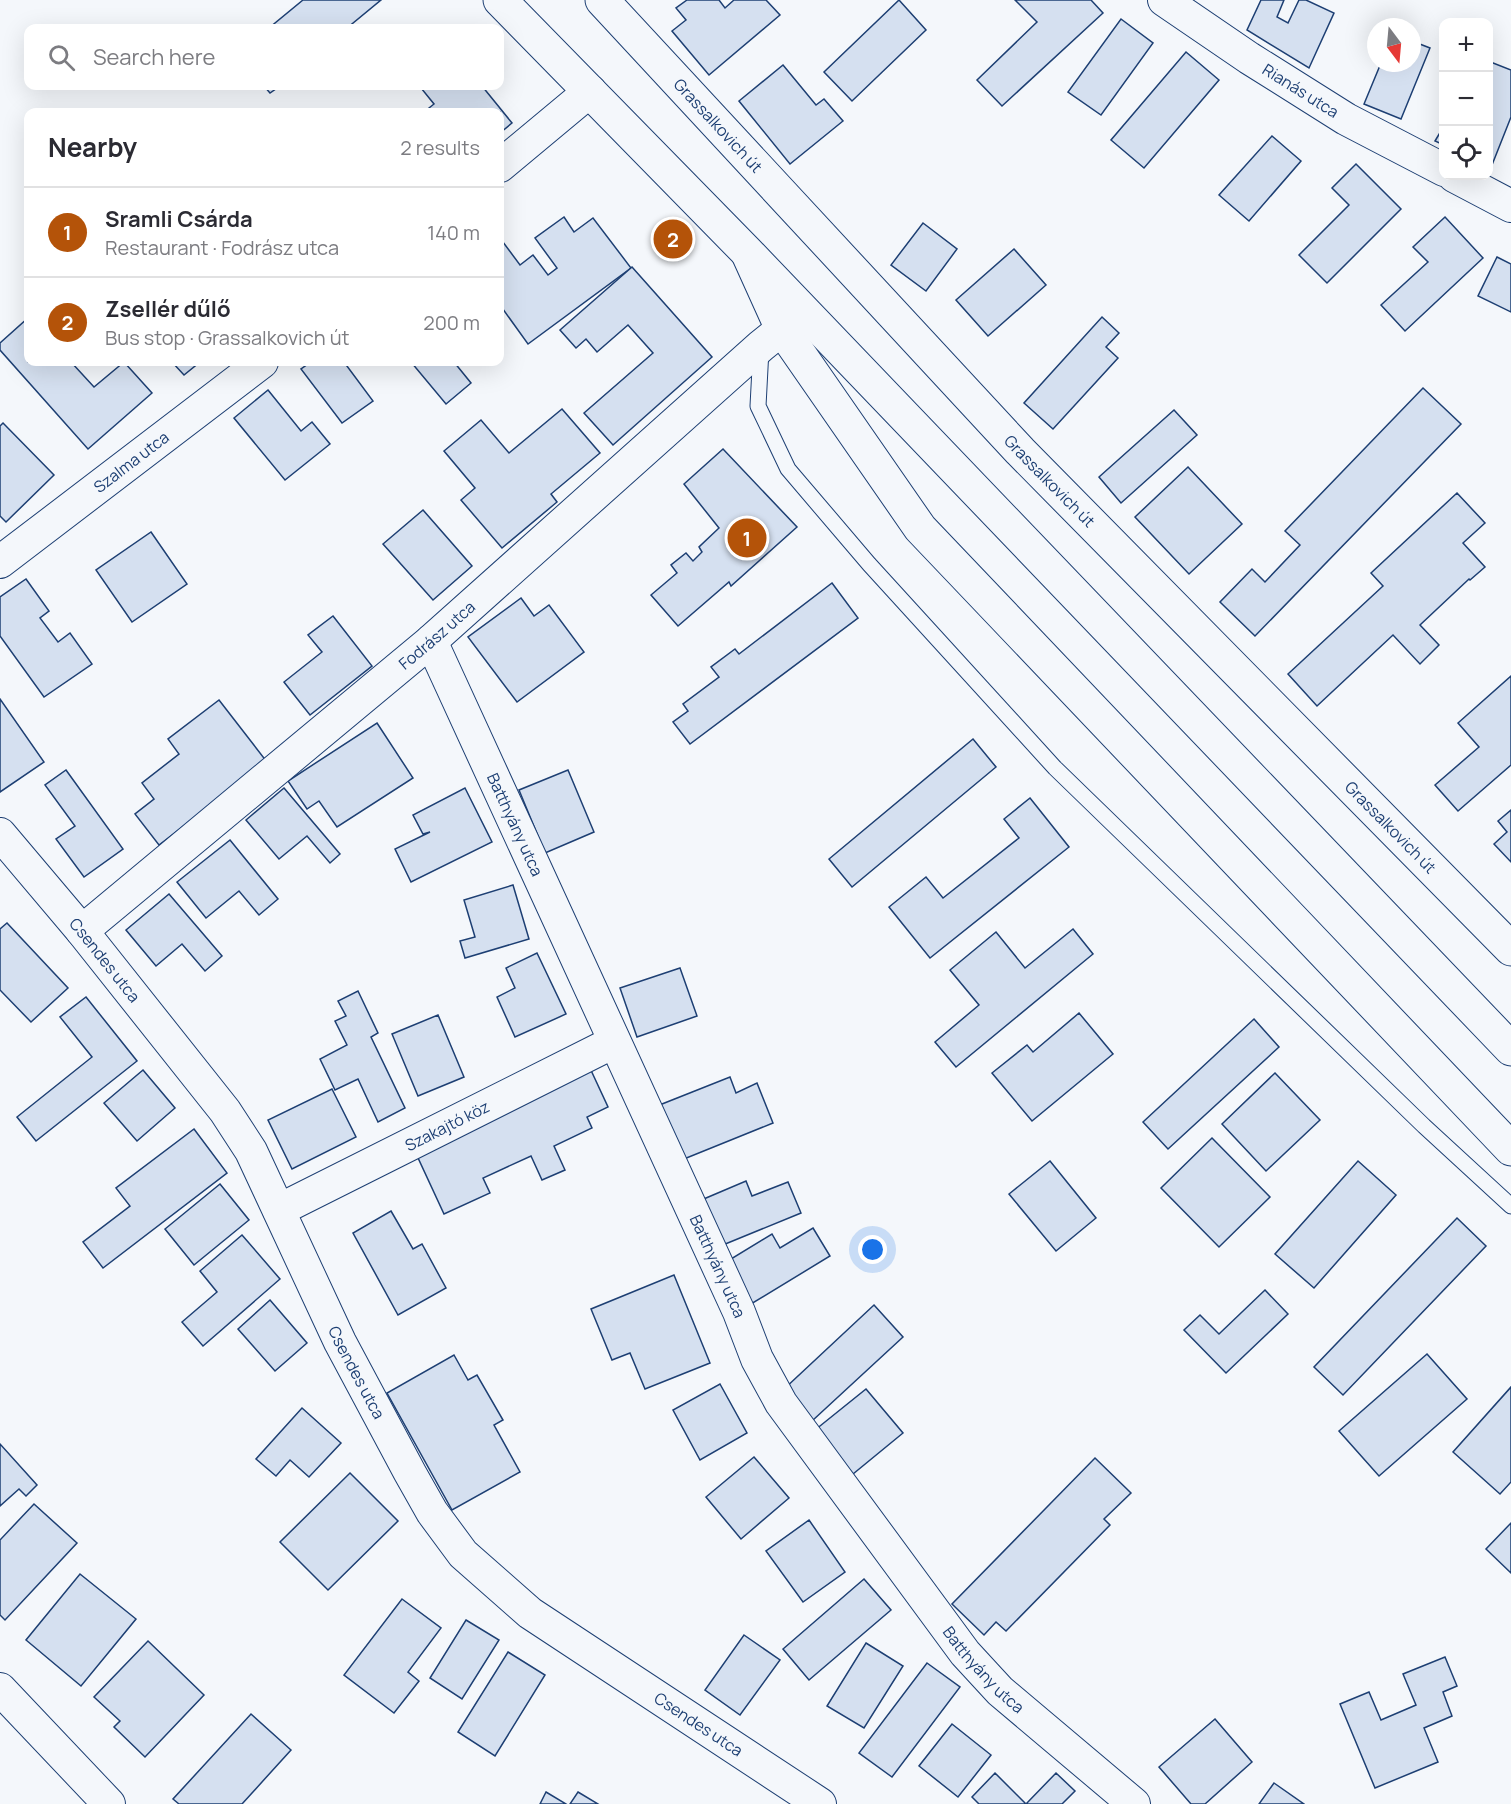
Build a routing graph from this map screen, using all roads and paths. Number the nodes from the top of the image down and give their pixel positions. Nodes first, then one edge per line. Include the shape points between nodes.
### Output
1 (500, 0) edge
2 (602, 0) edge
3 (1164, 0) edge
4 (590, 91) junction
5 (504, 163) edge
6 (1439, 168) edge
7 (1462, 180) edge
8 (1511, 206) edge
9 (747, 252) junction
10 (772, 338) junction
11 (257, 366) edge
12 (0, 562) edge
13 (431, 641) junction
14 (0, 834) edge
15 (82, 931) junction
16 (1511, 949) edge
17 (614, 1042) junction
18 (1511, 1049) edge
19 (1511, 1149) edge
20 (1511, 1206) edge
21 (279, 1210) junction
22 (0, 1689) edge
23 (109, 1804) edge
24 (820, 1804) edge
25 (1132, 1804) edge

1 - 4 street
2 - 16 street, Grassalkovich út via 1020,451
3 - 6 street, Rianás utca via 1346,119
4 - 5 street
4 - 9 street
7 - 8 street
9 - 10 street
9 - 18 street
10 - 13 street, Fodrász utca
10 - 19 street via 920,528
10 - 20 lane via 758,406 788,470 1055,768
11 - 12 street, Szalma utca
13 - 15 street, Fodrász utca
13 - 17 street, Batthyány utca
14 - 15 street, Csendes utca
15 - 21 street, Csendes utca via 225,1111 251,1151
17 - 21 street, Szakajtó köz
17 - 25 street, Batthyány utca via 757,1359 781,1403 965,1653 1000,1691
21 - 24 street, Csendes utca via 340,1342 432,1512 463,1554 530,1613
22 - 23 street

